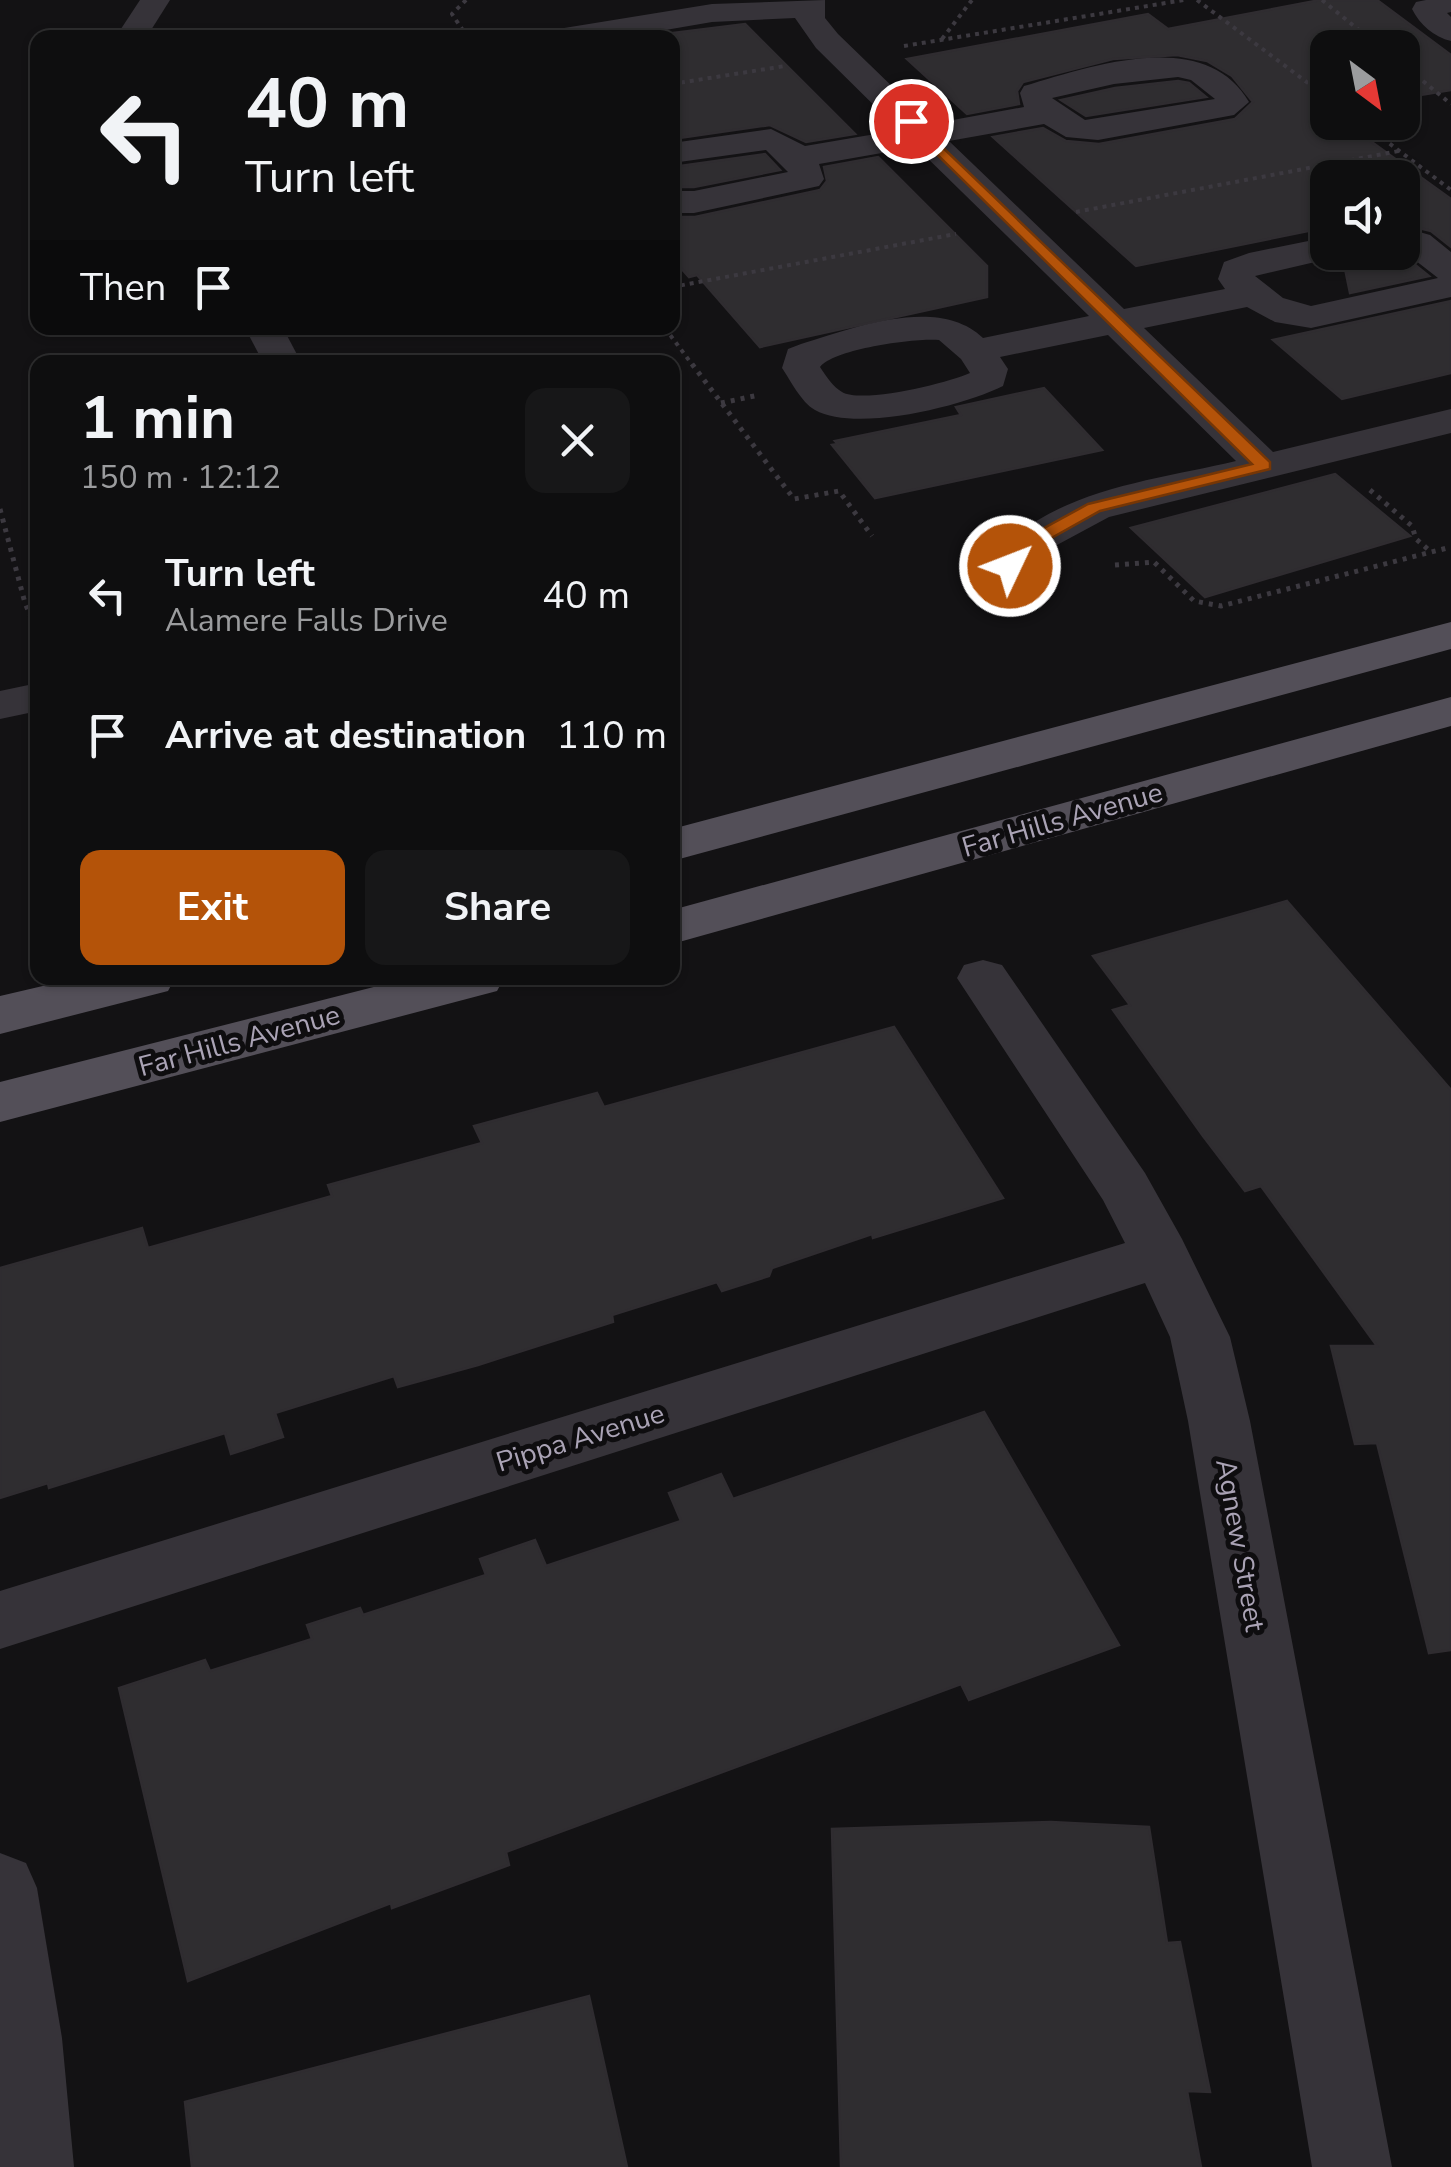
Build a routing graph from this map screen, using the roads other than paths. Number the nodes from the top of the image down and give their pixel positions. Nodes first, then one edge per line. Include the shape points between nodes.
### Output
1 (154, 0) edge
2 (1451, 3) edge
3 (809, 4) edge
4 (624, 13) edge
5 (135, 30) edge
6 (579, 30) edge
7 (1451, 32) edge
8 (1049, 113) junction
9 (925, 135) junction
10 (680, 152) edge
11 (796, 158) junction
12 (680, 202) edge
13 (1420, 246) edge
14 (1310, 252) edge
15 (1451, 270) edge
16 (1451, 286) edge
17 (1254, 294) junction
18 (1115, 322) junction
19 (975, 351) dead end
20 (1451, 421) edge
21 (1264, 466) junction
22 (1010, 566) dead end
23 (1451, 635) edge
24 (30, 699) edge
25 (0, 705) edge
26 (1451, 711) edge
27 (680, 842) edge
28 (680, 924) edge
29 (983, 978) dead end
30 (120, 985) edge
31 (451, 985) edge
32 (0, 1015) edge
33 (0, 1102) edge
34 (1161, 1255) junction
35 (0, 1620) edge
36 (0, 1888) edge
37 (34, 2167) edge
38 (1352, 2167) edge

1 - 5 street
2 - 7 street via 1427,8
3 - 4 street
3 - 9 street via 817,30
4 - 6 street
8 - 8 street via 1078,130 1098,130 1233,102 1200,71 1172,67 1036,93
8 - 9 street
9 - 11 street
9 - 18 street
10 - 11 street via 771,139
11 - 12 street via 807,178 791,185
13 - 15 street
14 - 17 street via 1237,270 1236,279
16 - 17 street via 1311,317 1273,311
17 - 18 street
18 - 19 street
18 - 21 street
20 - 21 street
21 - 22 street via 1094,508 1042,536
23 - 27 main road
24 - 25 street
26 - 28 main road, Far Hills Avenue
29 - 34 street, Agnew Street via 1125,1188
30 - 32 main road
31 - 33 main road, Far Hills Avenue
34 - 35 street, Pippa Avenue
34 - 38 street, Agnew Street via 1200,1337 1210,1377
36 - 37 street via 24,2038

